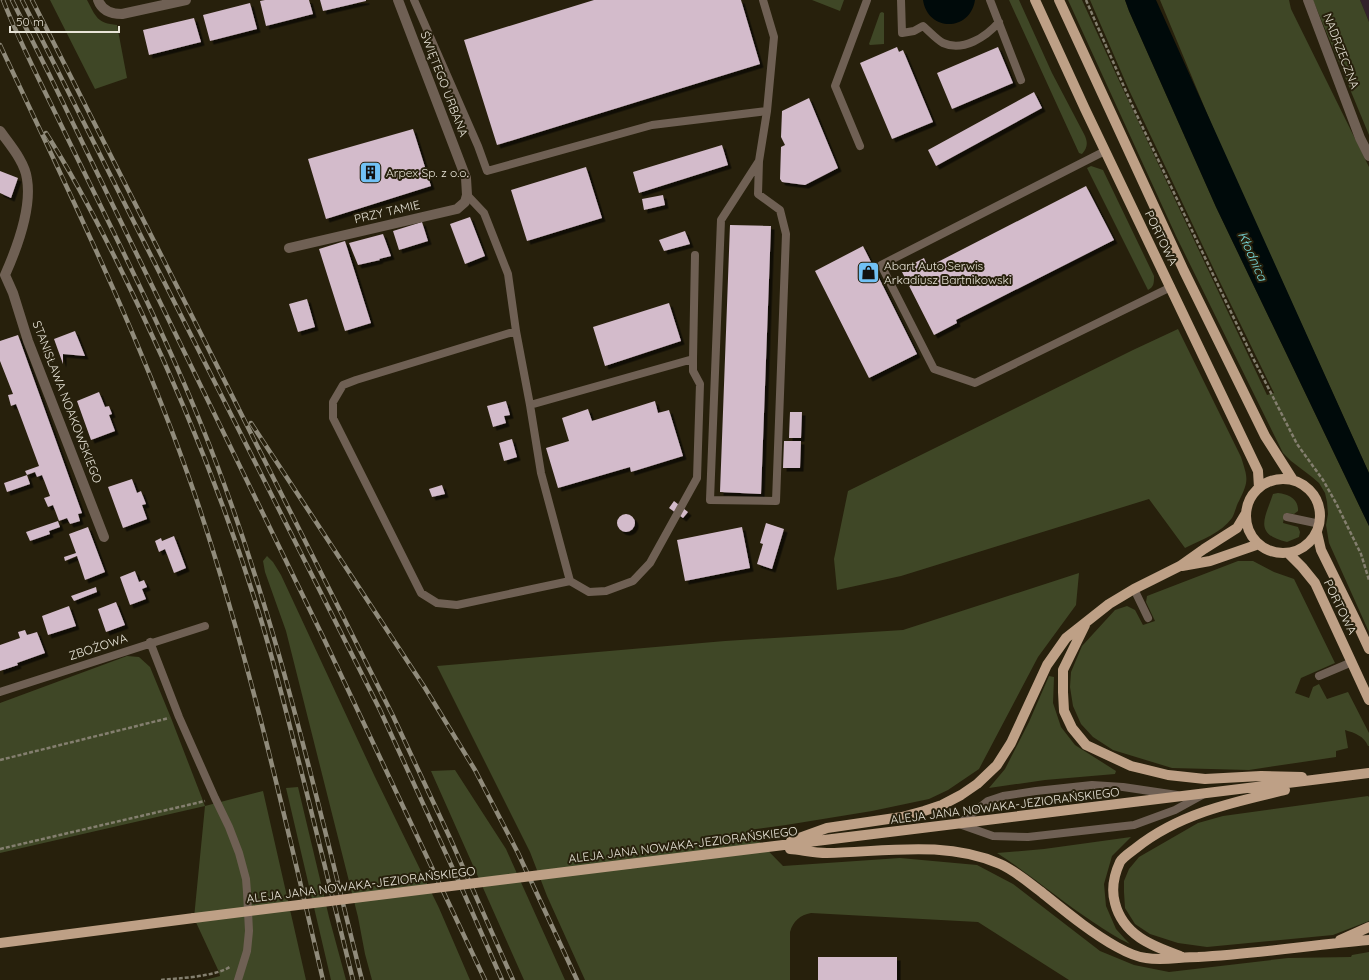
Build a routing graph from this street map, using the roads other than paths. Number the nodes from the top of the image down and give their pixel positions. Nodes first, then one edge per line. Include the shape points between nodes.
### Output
1 (98, 0) edge
2 (186, 0) edge
3 (398, 0) edge
4 (414, 0) edge
5 (764, 0) edge
6 (868, 0) edge
7 (901, 0) edge
8 (990, 0) edge
9 (1035, 0) edge
10 (1058, 0) edge
11 (1308, 0) edge
12 (999, 22) junction
13 (1021, 80) dead end
14 (766, 111) junction
15 (0, 131) edge
16 (860, 146) dead end
17 (1105, 151) junction
18 (1369, 156) edge
19 (759, 162) junction
20 (467, 195) junction
21 (289, 248) dead end
22 (695, 255) dead end
23 (2, 275) edge
24 (1171, 287) junction
25 (516, 331) junction
26 (693, 359) junction
27 (530, 405) junction
28 (1293, 480) junction
29 (1259, 488) junction
30 (1246, 512) junction
31 (1287, 517) dead end
32 (1318, 528) junction
33 (104, 537) dead end
34 (1259, 544) junction
35 (1288, 553) junction
36 (1180, 566) junction
37 (570, 582) junction
38 (1134, 589) junction
39 (1148, 618) dead end
40 (1087, 620) junction
41 (205, 626) dead end
42 (150, 642) junction
43 (1369, 649) edge
44 (1352, 662) junction
45 (1319, 676) dead end
46 (0, 692) edge
47 (1369, 700) edge
48 (1369, 773) edge
49 (1336, 778) junction
50 (1204, 794) junction
51 (1186, 796) junction
52 (960, 824) junction
53 (772, 847) junction
54 (1369, 927) edge
55 (1369, 940) edge
56 (0, 942) edge
57 (1330, 944) junction
58 (1184, 957) junction
59 (238, 980) edge

1 - 2 street via 105,10 113,14
3 - 20 street, ŚWIĘTEGO URBANA via 466,178
4 - 14 lane via 487,171 652,124
5 - 14 lane via 774,37
6 - 16 lane via 835,86
7 - 12 lane via 902,33 923,26 943,43 959,46 975,41 991,31
8 - 12 lane
9 - 17 main road, PORTOWA
10 - 28 main road, PORTOWA via 1261,430
11 - 18 street, NADRZECZNA
12 - 13 lane
14 - 19 lane
15 - 23 street via 21,163 27,179 28,199 13,257
17 - 24 main road, PORTOWA
17 - 24 lane via 880,265 934,369 975,384
19 - 19 lane via 721,220 710,500 776,501 786,234 780,210 758,194
20 - 21 street, PRZY TAMIE via 465,202 457,209
20 - 25 lane via 484,213 508,274
22 - 26 lane
23 - 33 street, STANISŁAWA NOAKOWSKIEGO via 13,293 28,341
24 - 29 main road, PORTOWA via 1258,471
25 - 27 lane
25 - 37 lane via 343,385 333,402 333,418 421,593 437,603 457,605
26 - 27 lane
26 - 37 lane via 693,371 700,384 697,478 650,563 633,581 606,591 589,592
27 - 37 lane via 541,473
28 - 29 main road via 1281,479
28 - 32 main road via 1306,486 1315,497 1320,510
29 - 30 main road via 1252,495
30 - 34 main road via 1251,535
30 - 36 main road via 1236,528
31 - 32 lane
32 - 35 main road via 1305,546
32 - 43 main road, PORTOWA via 1321,550
34 - 35 main road via 1272,552
34 - 36 main road via 1210,561
35 - 44 main road, PORTOWA via 1315,583
36 - 38 main road
38 - 39 lane
38 - 40 main road
40 - 49 main road via 1063,670 1064,711 1072,728 1086,745 1131,766 1168,775 1205,779 1261,776
40 - 53 main road via 1066,638 1047,665 1011,743 997,765 961,796 942,805 902,817 827,828
41 - 42 lane, ZBOŻOWA
42 - 46 lane, ZBOŻOWA
42 - 59 lane via 179,717 229,827 246,879 249,931 247,951
44 - 45 lane
44 - 47 main road, PORTOWA
48 - 49 main road, ALEJA JANA NOWAKA-JEZIORAŃSKIEGO
49 - 50 main road, ALEJA JANA NOWAKA-JEZIORAŃSKIEGO
49 - 58 main road via 1239,800 1208,810 1148,838 1121,861 1113,882 1113,896 1123,922 1142,940
50 - 51 main road, ALEJA JANA NOWAKA-JEZIORAŃSKIEGO
50 - 52 lane via 1175,810 1134,826 1028,837 993,836
51 - 52 main road, ALEJA JANA NOWAKA-JEZIORAŃSKIEGO
51 - 52 lane via 1092,785 1036,790 988,801
52 - 53 main road, ALEJA JANA NOWAKA-JEZIORAŃSKIEGO
53 - 56 main road, ALEJA JANA NOWAKA-JEZIORAŃSKIEGO, bridge
53 - 58 main road via 825,853 898,849 974,855 1001,864 1124,951 1144,958 1163,960
54 - 57 main road
55 - 57 main road
57 - 58 main road via 1232,955

